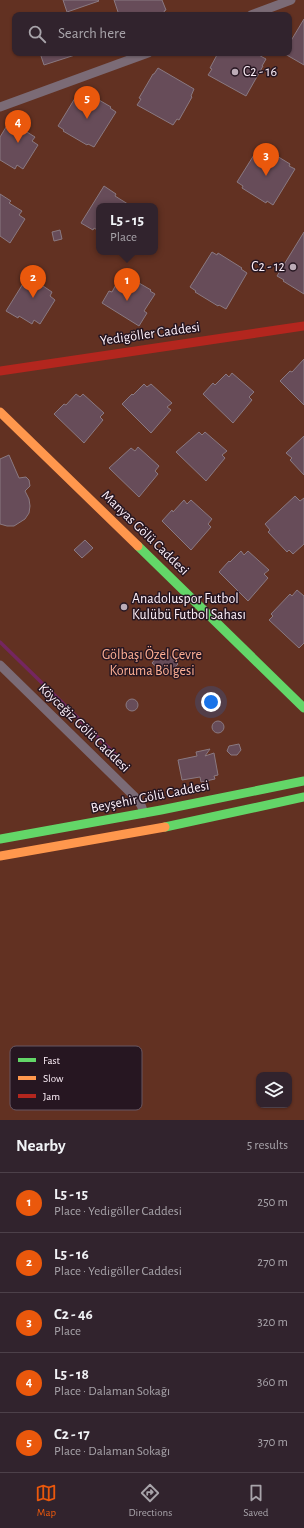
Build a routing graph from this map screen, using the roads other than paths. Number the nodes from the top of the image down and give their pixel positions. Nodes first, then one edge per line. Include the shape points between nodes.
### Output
1 (292, 0) edge
2 (259, 12) edge
3 (140, 56) edge
4 (0, 107) edge
5 (304, 326) edge
6 (0, 371) edge
7 (0, 412) edge
8 (0, 665) edge
9 (304, 708) edge
10 (304, 781) edge
11 (304, 797) edge
12 (161, 810) junction
13 (144, 813) junction
14 (131, 816) junction
15 (165, 827) junction
16 (134, 832) junction
17 (0, 839) edge
18 (0, 856) edge

1 - 2 street
3 - 4 street
5 - 6 street, Yedigöller Caddesi
7 - 9 street, Manyas Gölü Caddesi
8 - 13 street, Köyceğiz Gölü Caddesi via 137,799
10 - 12 street, Beyşehir Gölü Caddesi
11 - 15 street
12 - 13 street, Beyşehir Gölü Caddesi
12 - 15 street
13 - 14 street, Beyşehir Gölü Caddesi
14 - 16 street
14 - 17 street, Beyşehir Gölü Caddesi
15 - 16 street
16 - 18 street

